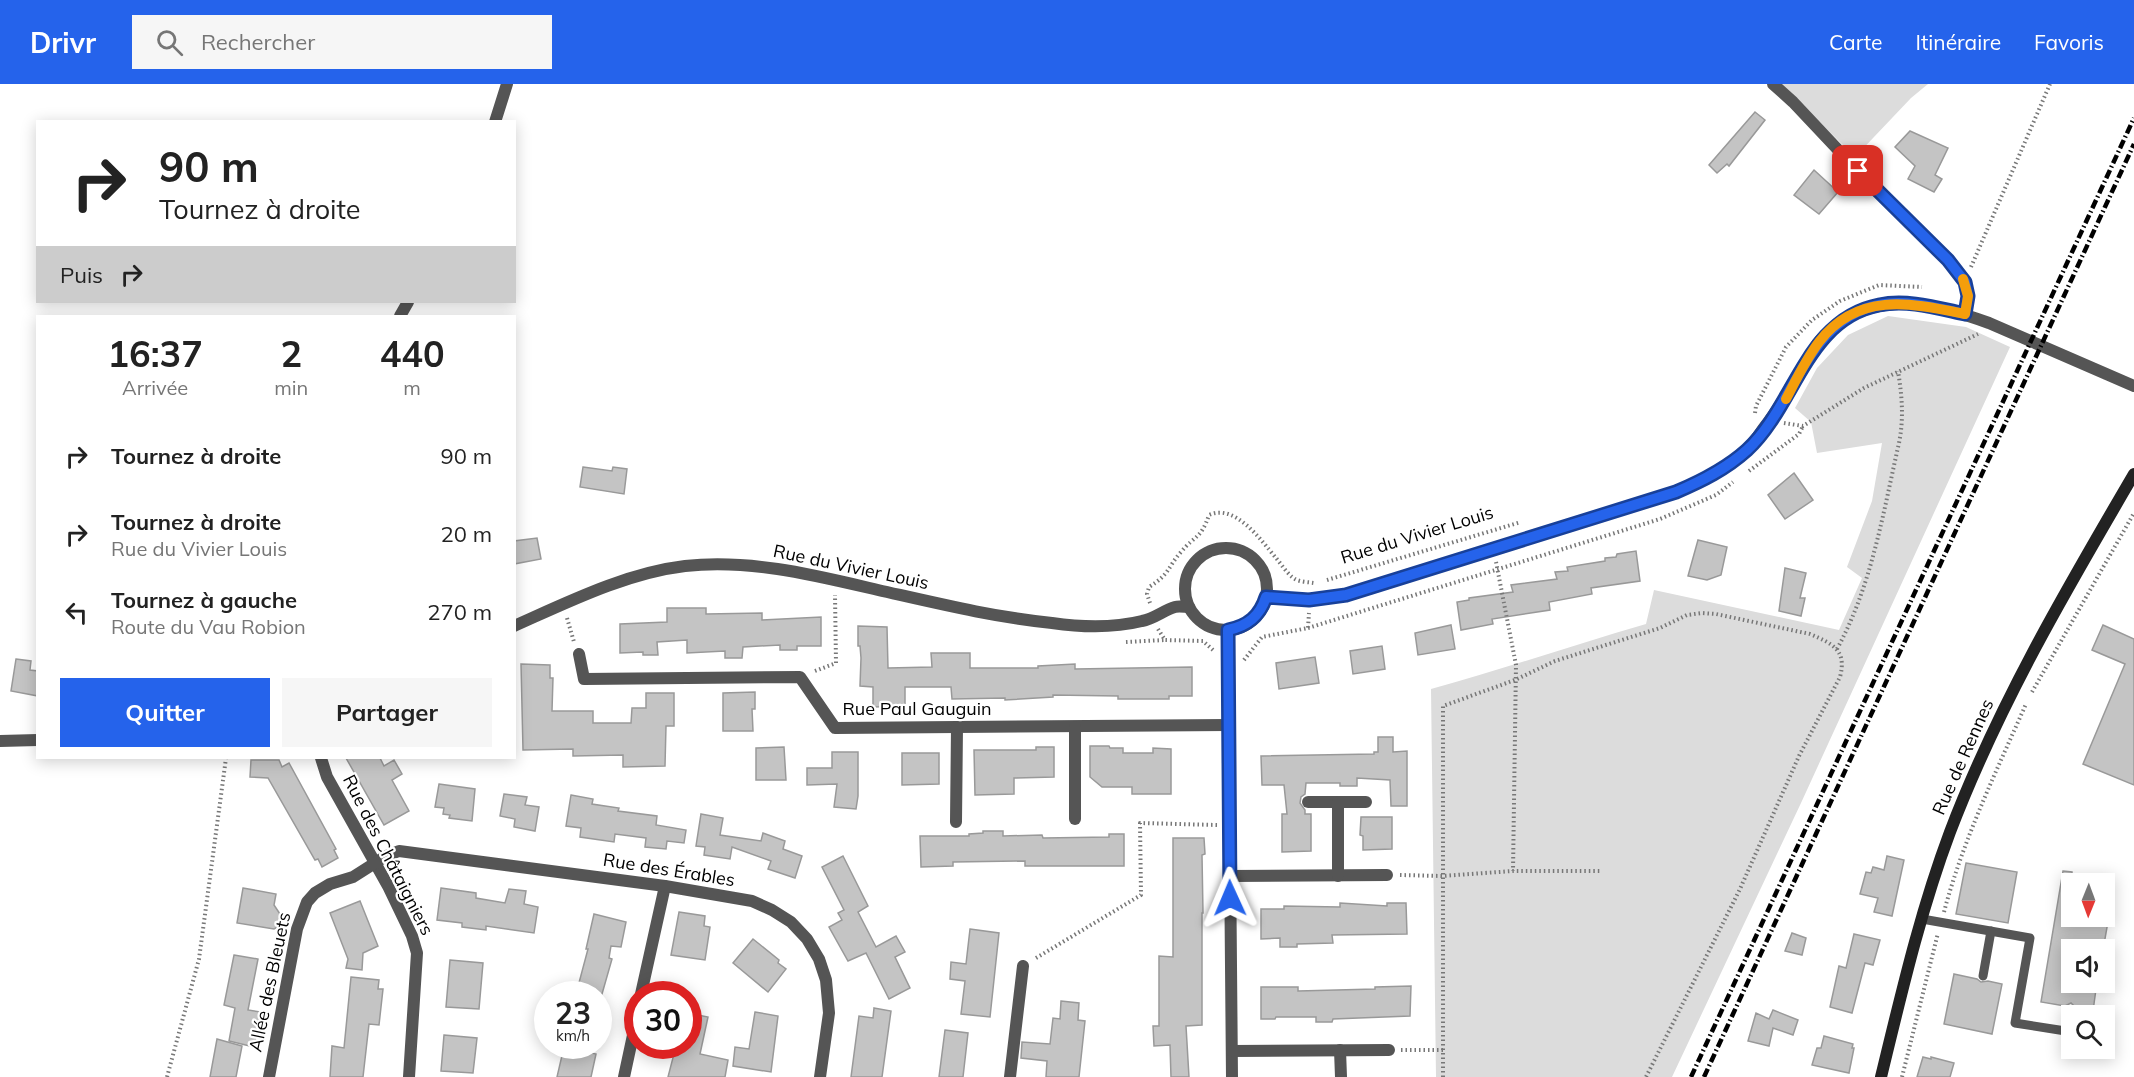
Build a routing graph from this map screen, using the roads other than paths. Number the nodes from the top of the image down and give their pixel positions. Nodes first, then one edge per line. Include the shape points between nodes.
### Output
1 (507, 84) edge
2 (1773, 84) edge
3 (496, 120) edge
4 (1965, 314) junction
5 (2134, 386) edge
6 (2134, 474) edge
7 (1266, 597) junction
8 (1189, 607) junction
9 (516, 625) edge
10 (1228, 630) junction
11 (579, 654) road end
12 (1228, 725) junction
13 (957, 727) junction
14 (1075, 727) junction
15 (36, 740) edge
16 (0, 741) edge
17 (321, 759) edge
18 (1308, 802) dead end
19 (1338, 802) junction
20 (1366, 802) dead end
21 (1075, 819) dead end
22 (956, 822) dead end
23 (375, 864) junction
24 (1387, 875) road end
25 (1230, 876) junction
26 (1338, 876) junction
27 (665, 886) junction
28 (1922, 919) junction
29 (1991, 931) junction
30 (1023, 966) road end
31 (1983, 976) dead end
32 (644, 981) edge
33 (2061, 1031) edge
34 (1340, 1050) junction
35 (1389, 1050) road end
36 (1232, 1051) junction
37 (628, 1059) edge
38 (269, 1077) edge
39 (409, 1077) edge
40 (624, 1077) edge
41 (819, 1077) edge
42 (1010, 1077) edge
43 (1232, 1077) edge
44 (1341, 1077) edge
45 (1881, 1077) edge

1 - 3 street
2 - 4 street via 1948,260 1965,282
4 - 5 street, Rue du Vivier Louis
4 - 7 street, Rue du Vivier Louis via 1894,303 1877,305 1837,324 1819,341 1783,405 1748,449 1714,475 1676,492 1346,595 1309,600
6 - 28 main road, Rue de Rennes via 2052,614 1998,719 1950,834
7 - 8 street via 1265,575 1252,557 1232,548 1221,548 1192,565 1185,585
7 - 10 street via 1252,620
8 - 9 street, Rue du Vivier Louis via 1176,607 1152,619 1122,625 1054,624 764,567 720,564 671,568 631,579
8 - 10 street via 1209,626
10 - 12 street
11 - 13 street, Rue Paul Gauguin via 584,679 800,677 836,728
12 - 14 street, Rue Paul Gauguin
12 - 25 street
13 - 14 street, Rue Paul Gauguin
13 - 22 street
14 - 21 street
15 - 16 street
17 - 23 street, Rue des Châtaigniers via 327,777
18 - 19 street
19 - 20 street
19 - 26 street
23 - 27 street, Rue des Érables via 399,851
23 - 38 street, Allée des Bleuets via 315,893 302,913
23 - 39 street, Rue des Châtaigniers via 417,953
24 - 26 street
25 - 26 street
25 - 36 street
27 - 32 street
27 - 41 street, Rue des Érables via 760,904 787,919 807,939 819,959 828,991 829,1012
28 - 29 lane
28 - 45 main road, Rue de Rennes
29 - 31 lane
29 - 33 lane via 2030,938 2015,1023
30 - 42 street
34 - 35 street
34 - 36 street
34 - 44 street
36 - 43 street
37 - 40 street

